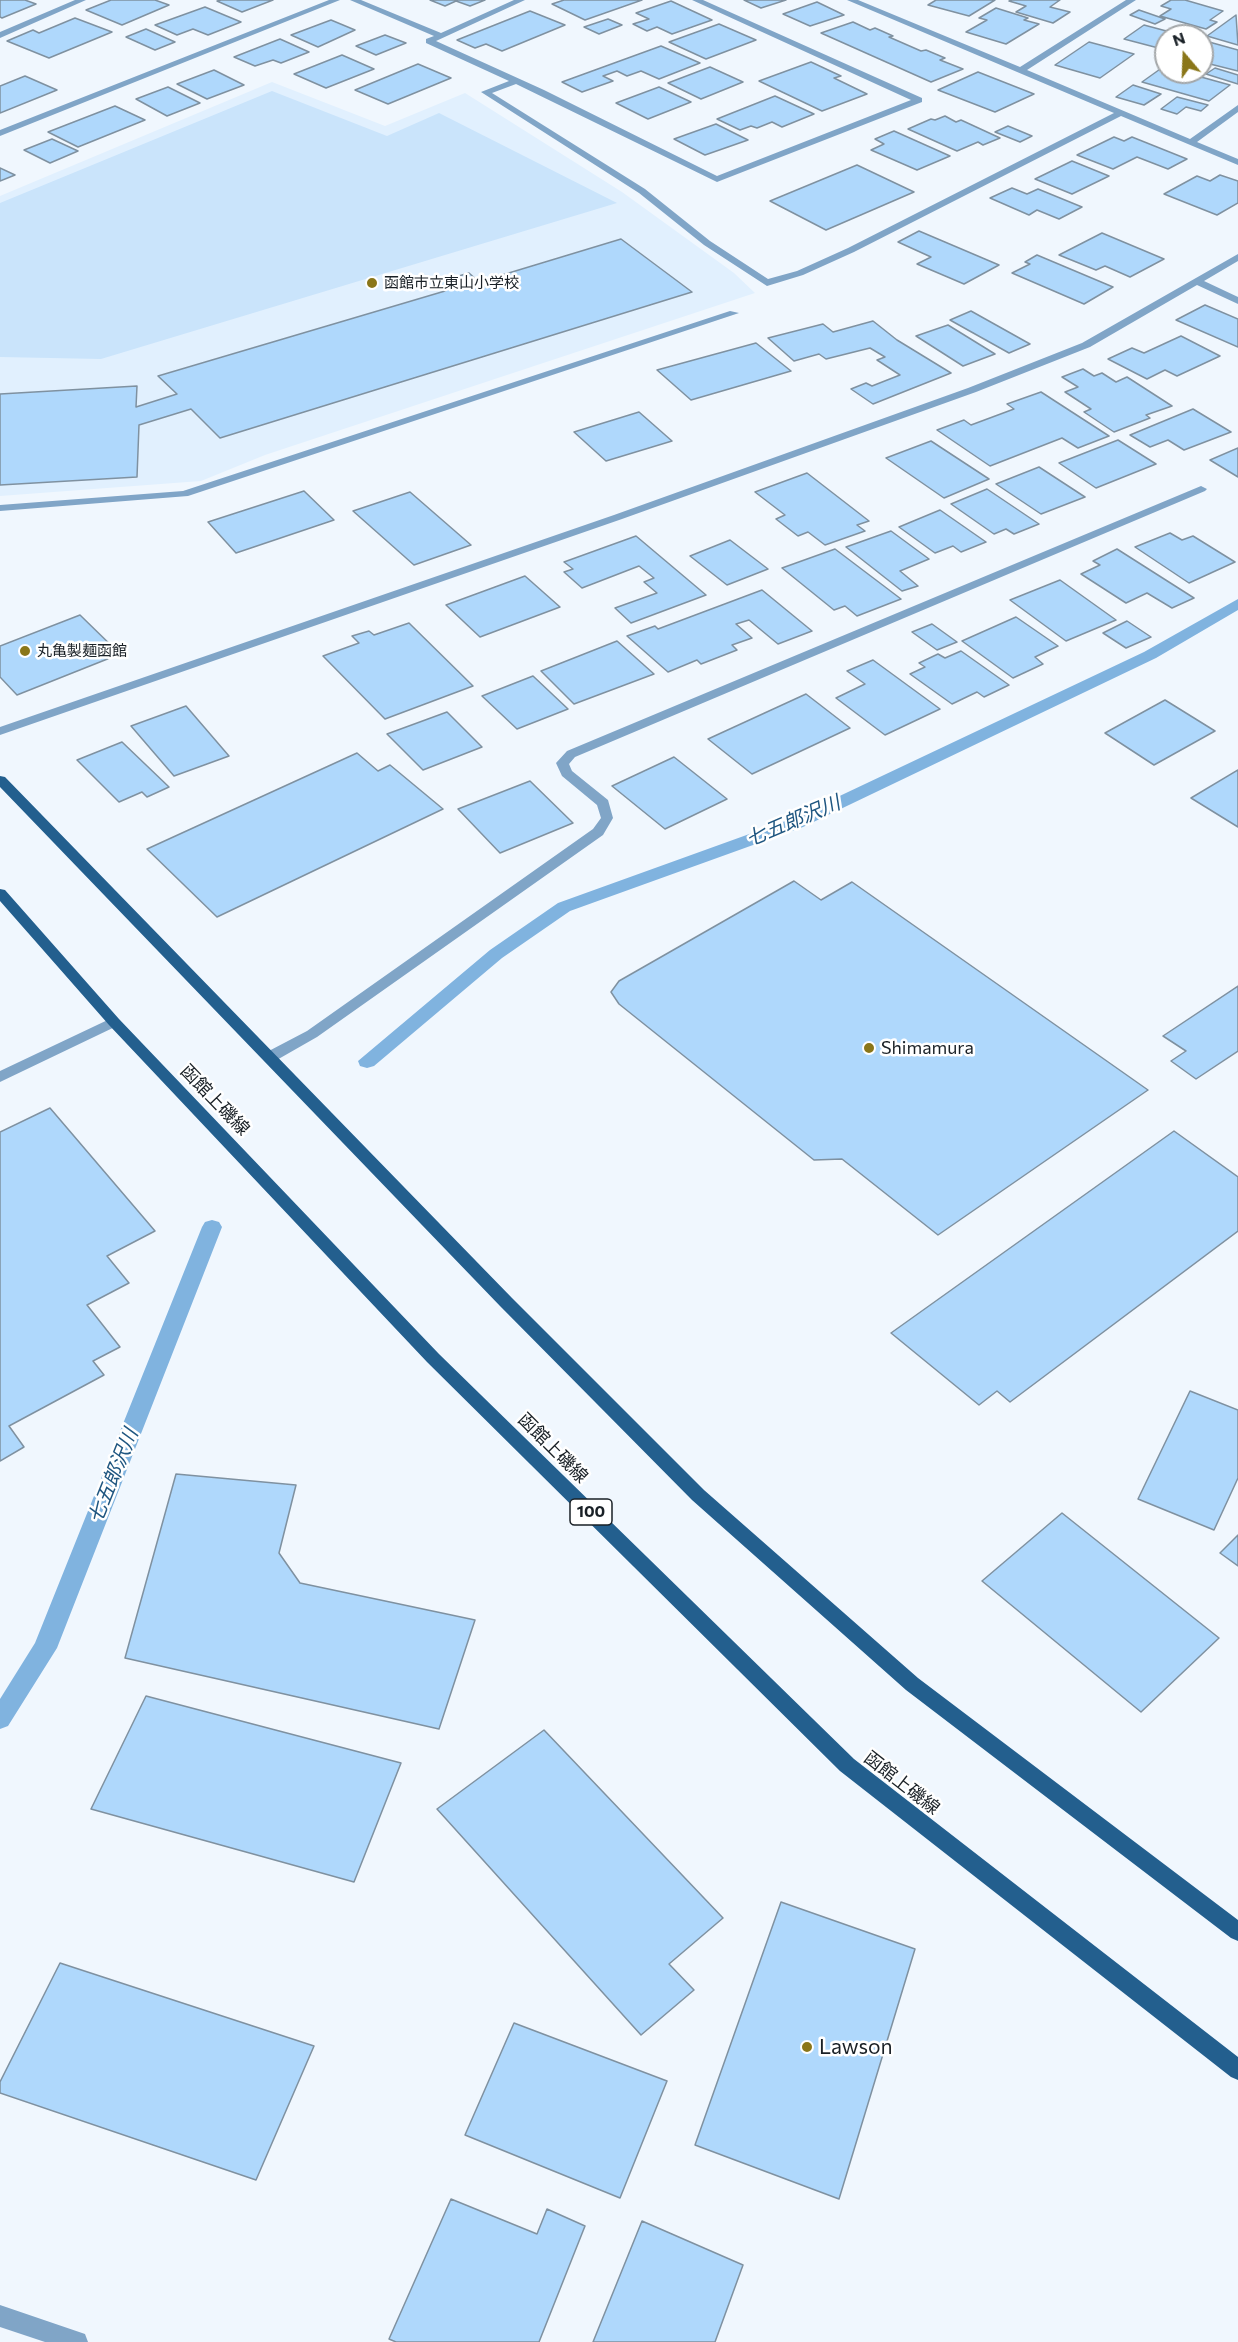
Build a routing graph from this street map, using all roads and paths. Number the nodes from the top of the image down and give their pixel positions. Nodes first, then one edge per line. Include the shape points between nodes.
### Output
1 (82, 0) edge
2 (336, 0) edge
3 (354, 0) edge
4 (521, 0) edge
5 (696, 0) edge
6 (851, 0) edge
7 (874, 0) edge
8 (1132, 0) edge
9 (864, 6) junction
10 (0, 35) edge
11 (441, 36) junction
12 (1020, 71) junction
13 (516, 81) junction
14 (1238, 108) edge
15 (1121, 113) junction
16 (0, 133) edge
17 (1191, 142) junction
18 (1238, 162) edge
19 (1238, 257) edge
20 (1196, 281) junction
21 (1238, 301) edge
22 (734, 314) dead end
23 (1201, 489) dead end
24 (0, 508) edge
25 (0, 731) edge
26 (0, 780) edge
27 (0, 893) edge
28 (114, 1022) junction
29 (270, 1057) junction
30 (0, 1077) edge
31 (1238, 1932) edge
32 (1238, 2070) edge
33 (0, 2316) edge
34 (77, 2342) edge

1 - 10 street
2 - 16 street
3 - 11 street
4 - 11 street
5 - 13 street via 919,100 717,179
6 - 9 street
7 - 9 street
8 - 12 street
9 - 12 street
11 - 13 street via 429,41
12 - 15 street
13 - 15 street via 485,92 642,191 707,243 767,282 800,273 851,250
14 - 17 street
15 - 17 street
17 - 18 street
19 - 20 street
20 - 21 street
20 - 25 street via 1086,345 972,390
22 - 24 street via 184,494
23 - 29 street via 571,754 562,763 566,773 603,803 607,818 598,832 312,1034
26 - 29 main road
27 - 28 main road, 函館上磯線 / 100
28 - 30 street
28 - 32 main road, 函館上磯線 / 100 via 433,1358 847,1765
29 - 31 main road via 698,1495 912,1684
33 - 34 street

